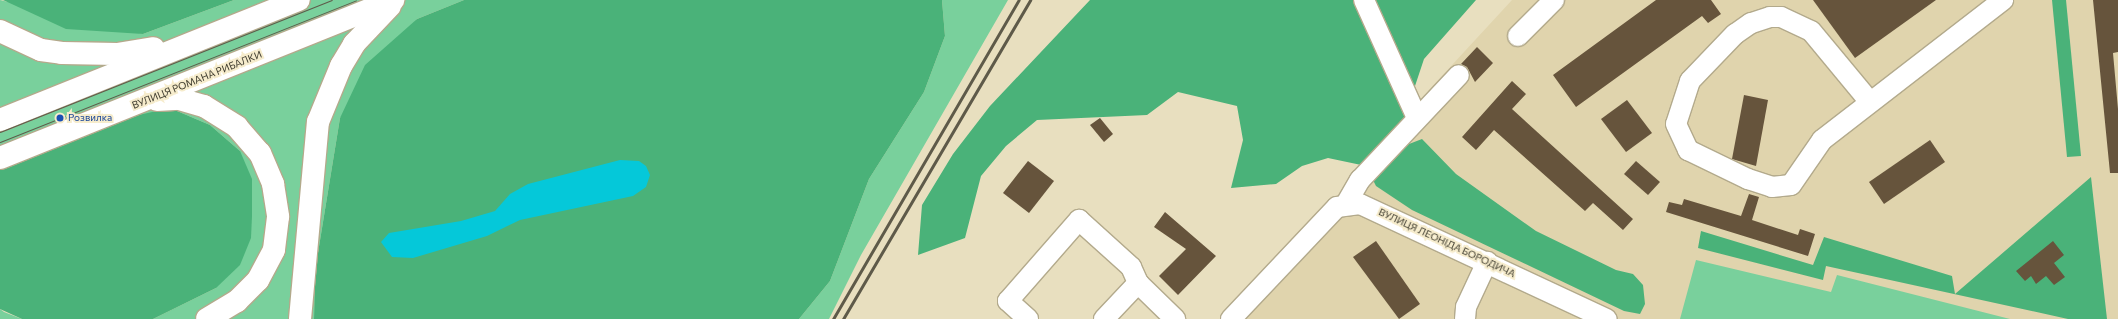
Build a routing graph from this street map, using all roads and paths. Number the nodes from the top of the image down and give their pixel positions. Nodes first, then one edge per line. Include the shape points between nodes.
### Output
1 (299, 0) edge
2 (393, 0) edge
3 (398, 0) edge
4 (1364, 0) edge
5 (1554, 0) edge
6 (2003, 0) edge
7 (0, 31) edge
8 (1518, 36) dead end
9 (202, 39) junction
10 (1459, 76) dead end
11 (148, 100) junction
12 (1870, 102) junction
13 (1417, 118) junction
14 (0, 120) edge
15 (0, 158) edge
16 (1346, 204) junction
17 (1487, 262) junction
18 (1138, 283) junction
19 (207, 319) edge
20 (300, 319) edge
21 (1028, 319) edge
22 (1104, 319) edge
23 (1175, 319) edge
24 (1231, 319) edge
25 (1465, 319) edge
26 (1607, 319) edge

1 - 9 main road
2 - 11 main road, ВУЛИЦЯ РОМАНА РИБАЛКИ
3 - 20 main road via 354,44 328,92 318,122
4 - 13 street
5 - 8 street
6 - 12 street
7 - 9 main road via 41,50 90,55 141,51
9 - 14 main road
10 - 13 street
11 - 15 main road, ВУЛИЦЯ РОМАНА РИБАЛКИ
11 - 19 main road via 179,99 204,106 237,127 260,153 273,184 278,217 274,250 258,280 237,301
12 - 12 street via 1822,140 1790,185 1772,187 1688,150 1676,124 1690,81 1735,34 1752,23 1770,17 1781,17 1811,31
13 - 16 street via 1360,180
16 - 17 street, ВУЛИЦЯ ЛЕОНІДА БОРОДИЧА via 1360,204 1392,216
16 - 24 street via 1325,218
17 - 25 street via 1466,307
17 - 26 street, ВУЛИЦЯ ЛЕОНІДА БОРОДИЧА
18 - 21 street via 1132,267 1079,220 1008,301
18 - 22 street
18 - 23 street

